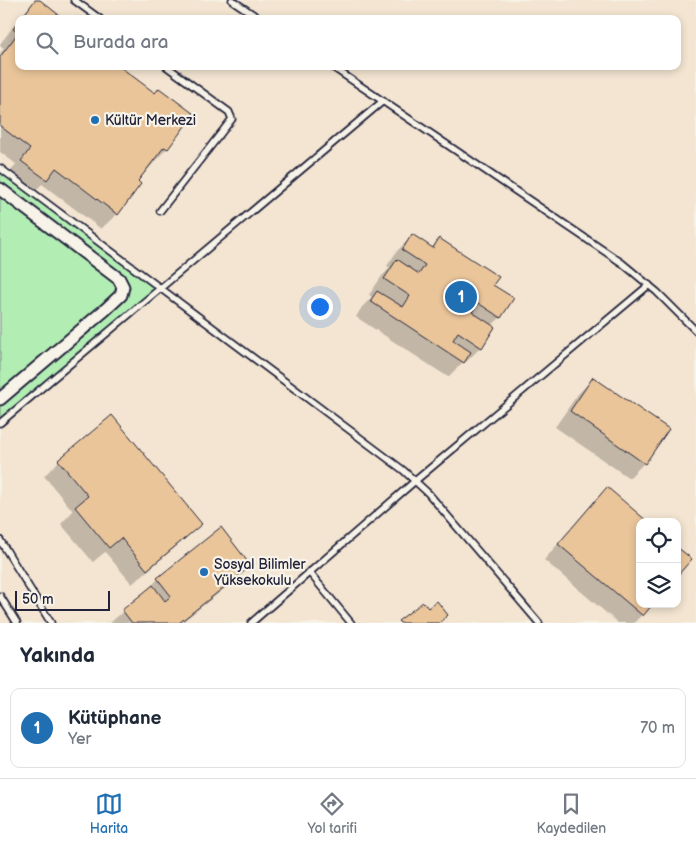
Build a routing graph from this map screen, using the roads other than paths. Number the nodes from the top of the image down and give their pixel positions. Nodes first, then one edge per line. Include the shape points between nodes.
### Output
1 (74, 0) edge
2 (232, 0) edge
3 (95, 15) edge
4 (254, 15) edge
5 (171, 70) edge
6 (336, 70) edge
7 (383, 101) junction
8 (0, 168) edge
9 (3, 193) edge
10 (160, 211) dead end
11 (649, 285) junction
12 (161, 288) junction
13 (696, 331) edge
14 (0, 399) edge
15 (0, 424) edge
16 (414, 481) junction
17 (0, 540) edge
18 (309, 572) junction
19 (0, 596) edge
20 (17, 623) edge
21 (51, 623) edge
22 (251, 623) edge
23 (351, 623) edge
24 (539, 623) edge

1 - 3 lane
2 - 4 lane
5 - 10 lane via 229,112 232,119
6 - 7 lane
7 - 11 lane via 622,263
7 - 12 lane
8 - 12 lane
9 - 14 street via 119,279 123,291
11 - 13 lane
11 - 16 lane
12 - 15 lane
12 - 16 lane
16 - 18 lane
16 - 24 lane via 428,493
17 - 21 lane
18 - 22 lane
18 - 23 lane
19 - 20 lane

